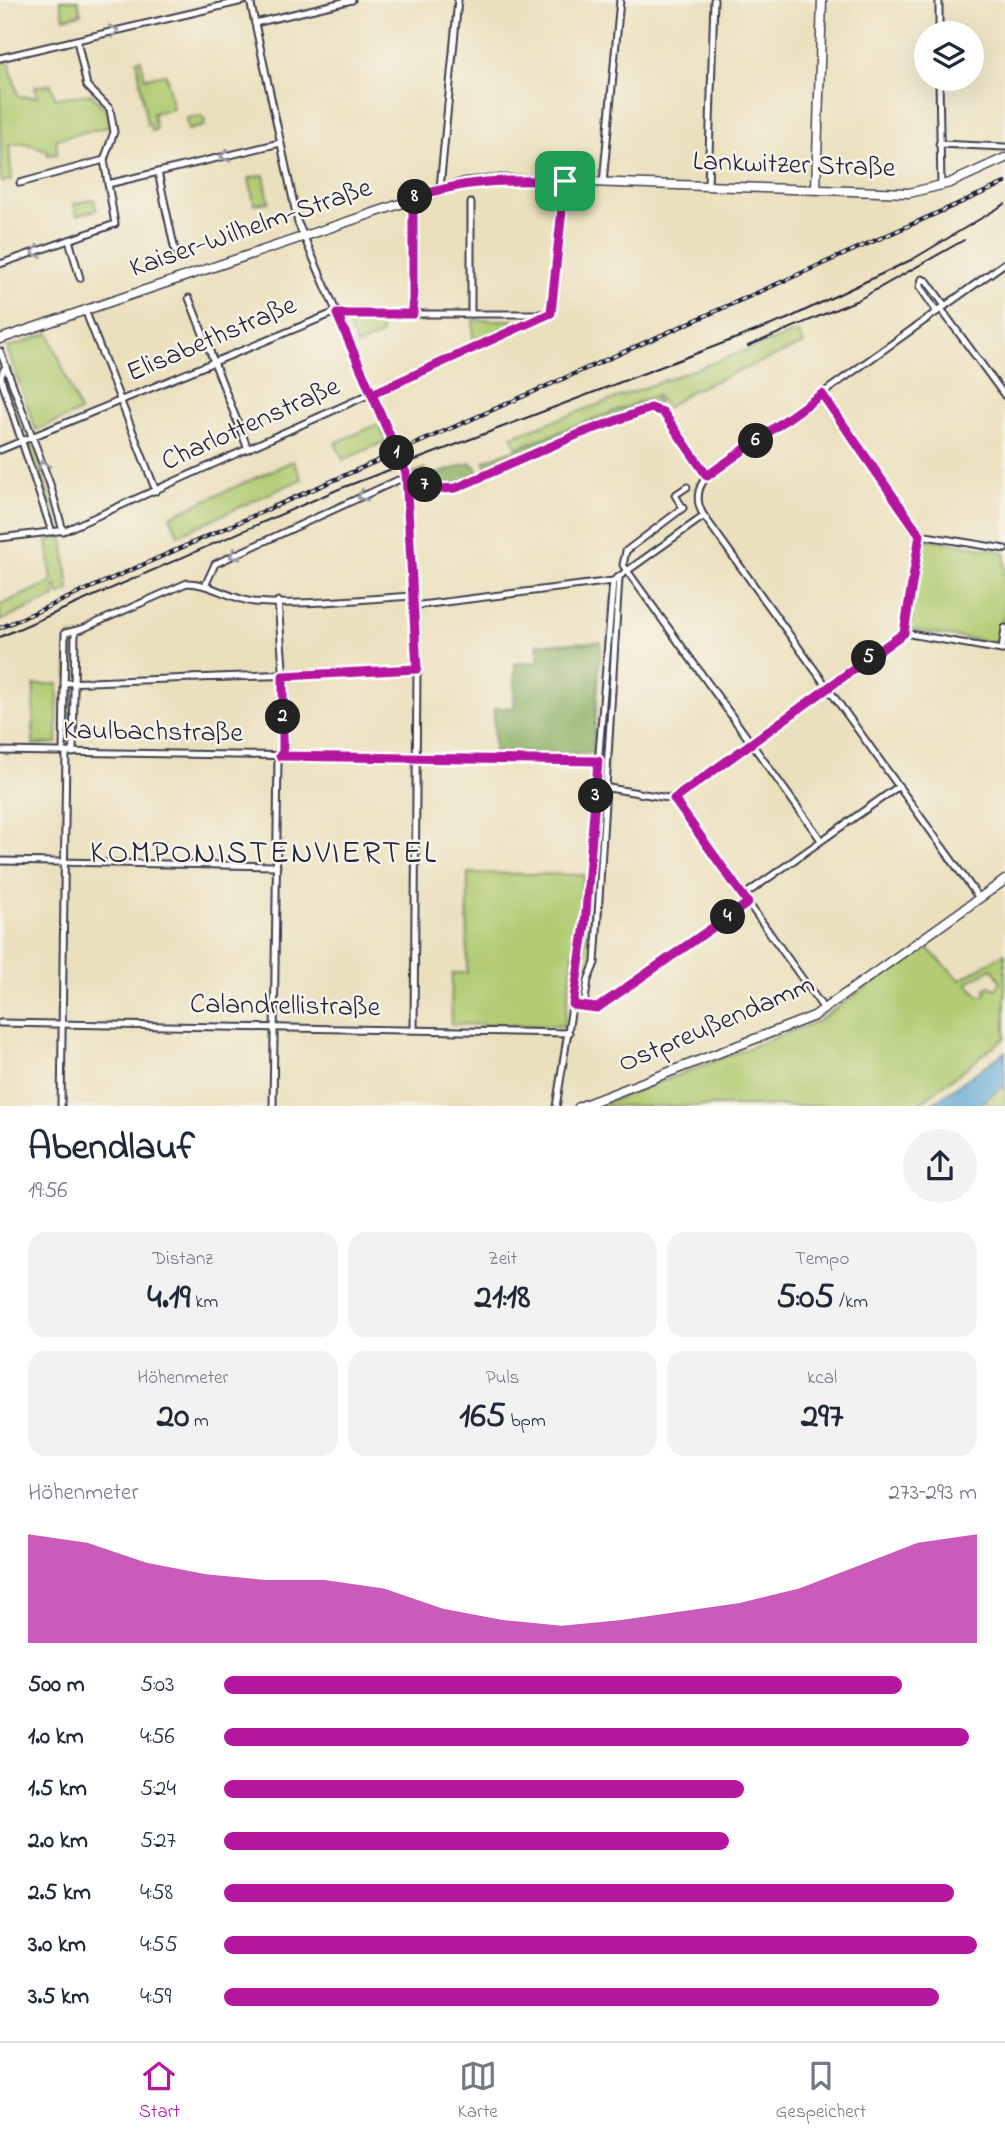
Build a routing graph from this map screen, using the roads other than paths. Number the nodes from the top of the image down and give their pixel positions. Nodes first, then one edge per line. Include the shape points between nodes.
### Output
1 (249, 0) edge
2 (352, 0) edge
3 (458, 0) edge
4 (620, 0) edge
5 (714, 0) edge
6 (822, 0) edge
7 (939, 0) edge
8 (939, 21) edge
9 (255, 23) junction
10 (78, 40) junction
11 (0, 58) edge
12 (939, 91) edge
13 (280, 143) junction
14 (939, 144) junction
15 (1005, 147) edge
16 (1005, 158) edge
17 (104, 160) junction
18 (158, 172) junction
19 (565, 181) junction
20 (20, 183) dead end
21 (603, 183) junction
22 (108, 184) junction
23 (646, 184) joint
24 (708, 186) junction
25 (941, 186) junction
26 (440, 188) junction
27 (816, 189) junction
28 (413, 198) junction
29 (471, 203) dead end
30 (303, 235) junction
31 (69, 240) junction
32 (175, 251) dead end
33 (1005, 263) edge
34 (0, 264) edge
35 (80, 278) dead end
36 (189, 298) dead end
37 (941, 309) junction
38 (85, 310) junction
39 (551, 313) junction
40 (337, 314) junction
41 (413, 314) junction
42 (471, 314) junction
43 (0, 339) edge
44 (0, 351) edge
45 (215, 363) junction
46 (4, 369) junction
47 (372, 394) junction
48 (822, 394) junction
49 (1005, 396) edge
50 (121, 401) junction
51 (33, 438) junction
52 (23, 442) junction
53 (248, 449) junction
54 (0, 450) edge
55 (707, 476) junction
56 (407, 479) junction
57 (687, 487) dead end
58 (156, 491) junction
59 (699, 506) junction
60 (683, 508) junction
61 (704, 516) junction
62 (63, 531) junction
63 (52, 533) junction
64 (920, 535) junction
65 (0, 538) edge
66 (1005, 549) edge
67 (628, 571) junction
68 (616, 579) junction
69 (205, 586) junction
70 (412, 596) junction
71 (278, 601) junction
72 (413, 606) junction
73 (1005, 628) edge
74 (75, 631) junction
75 (904, 633) junction
76 (1003, 652) edge
77 (414, 669) junction
78 (283, 674) junction
79 (64, 683) junction
80 (74, 683) junction
81 (828, 688) junction
82 (751, 743) junction
83 (0, 751) edge
84 (68, 752) junction
85 (280, 756) junction
86 (416, 758) junction
87 (598, 761) junction
88 (597, 786) junction
89 (899, 786) junction
90 (607, 787) junction
91 (674, 799) junction
92 (821, 840) junction
93 (0, 861) edge
94 (64, 862) junction
95 (277, 866) junction
96 (1005, 880) edge
97 (743, 896) junction
98 (979, 898) junction
99 (748, 903) junction
100 (573, 1005) junction
101 (584, 1006) junction
102 (824, 1009) junction
103 (0, 1023) edge
104 (62, 1024) junction
105 (274, 1027) junction
106 (414, 1030) junction
107 (569, 1033) junction
108 (61, 1106) edge
109 (273, 1106) edge
110 (556, 1106) edge
111 (582, 1106) edge

1 - 9 street
10 -> 1 street
2 - 9 street
3 - 26 street
4 - 21 street
5 - 24 street
6 - 27 main road
7 - 8 street
9 - 13 street
10 - 11 street
10 - 17 street via 87,86 110,109 114,132
12 - 14 street
13 -> 18 street
13 - 30 street
14 - 15 street
14 - 25 street
16 - 25 main road, Lankwitzer Straße
17 - 20 street
17 - 22 street
18 - 22 street
18 - 32 street
19 - 21 main road, Kaiser-Wilhelm-Straße
19 - 26 main road, Kaiser-Wilhelm-Straße via 494,179
19 - 39 street
21 - 23 main road, Kaiser-Wilhelm-Straße
22 - 31 street via 116,224
23 - 24 main road, Lankwitzer Straße
24 - 27 main road, Lankwitzer Straße
25 - 27 main road, Lankwitzer Straße via 909,193
26 - 28 main road, Kaiser-Wilhelm-Straße
28 - 30 main road, Kaiser-Wilhelm-Straße
28 - 41 street
29 - 42 street
30 - 38 main road, Kaiser-Wilhelm-Straße
30 - 40 street
31 -> 34 street
31 - 35 street
33 - 37 street
36 - 45 street
37 - 37 street via 927,281 920,281 920,288
37 - 48 street
37 - 49 street
38 - 43 main road, Kaiser-Wilhelm-Straße
38 - 50 street
39 - 42 street, Elisabethstraße
39 - 47 street, Charlottenstraße
40 - 41 street, Elisabethstraße
40 - 45 street, Elisabethstraße
40 - 47 street
41 - 42 street, Elisabethstraße
44 - 46 street
45 - 50 street, Elisabethstraße
45 - 53 street
46 - 51 street via 10,374
46 - 52 street via 2,382
47 - 53 street, Charlottenstraße
47 - 56 street
48 - 55 street
48 - 64 street
50 - 51 street, Elisabethstraße
50 - 58 street
51 - 52 street, Elisabethstraße
62 -> 51 street
52 - 54 street, Elisabethstraße
52 - 63 street
53 - 58 street, Charlottenstraße
55 - 56 street via 663,412 651,408 456,488 439,489
55 - 59 street via 699,490
56 -> 69 street via 211,568
56 - 70 street
57 - 60 street via 675,495
58 - 62 street, Charlottenstraße
59 - 60 street
59 - 61 street
60 - 67 street via 626,551 622,562
61 - 67 street
61 - 81 street
62 - 63 street, Charlottenstraße
63 - 65 street, Charlottenstraße
64 - 66 street
64 - 75 street
67 - 68 street
67 - 82 street
68 - 72 street
68 - 87 street
68 - 90 street
69 - 71 street via 243,600
69 - 74 street via 187,583 171,588
70 - 71 street
70 - 72 street
71 - 78 street
72 - 77 street
73 - 76 street
74 - 79 street via 65,633
74 - 80 street
75 - 76 street
75 - 81 street
77 - 78 street
77 - 86 street
78 - 80 street
78 - 85 street
79 - 80 street
79 - 84 street
80 - 84 street
81 - 82 street
81 - 89 street
82 - 91 street
82 - 92 street
83 - 84 street, Kaulbachstraße
84 - 85 street, Kaulbachstraße
84 - 94 street
85 - 86 street, Kaulbachstraße
85 - 95 street
86 - 87 street, Kaulbachstraße
86 - 106 street
87 - 88 street
88 - 90 street
88 - 100 street
89 - 92 street
89 - 98 street
90 - 91 street
90 - 101 street via 595,963
91 - 97 street
92 - 97 street
93 - 94 street
94 - 95 street
94 - 104 street
95 - 105 street
96 - 98 main road, Ostpreußendamm
97 - 99 street
98 - 102 main road, Ostpreußendamm
99 - 101 street via 602,1006
99 - 102 street
100 - 101 street
100 - 107 street
102 - 111 main road, Ostpreußendamm
103 - 104 street, Calandrellistraße
104 - 105 street, Calandrellistraße
104 - 108 street
105 - 106 street, Calandrellistraße
105 - 109 street
106 - 107 street, Calandrellistraße
107 - 110 street

